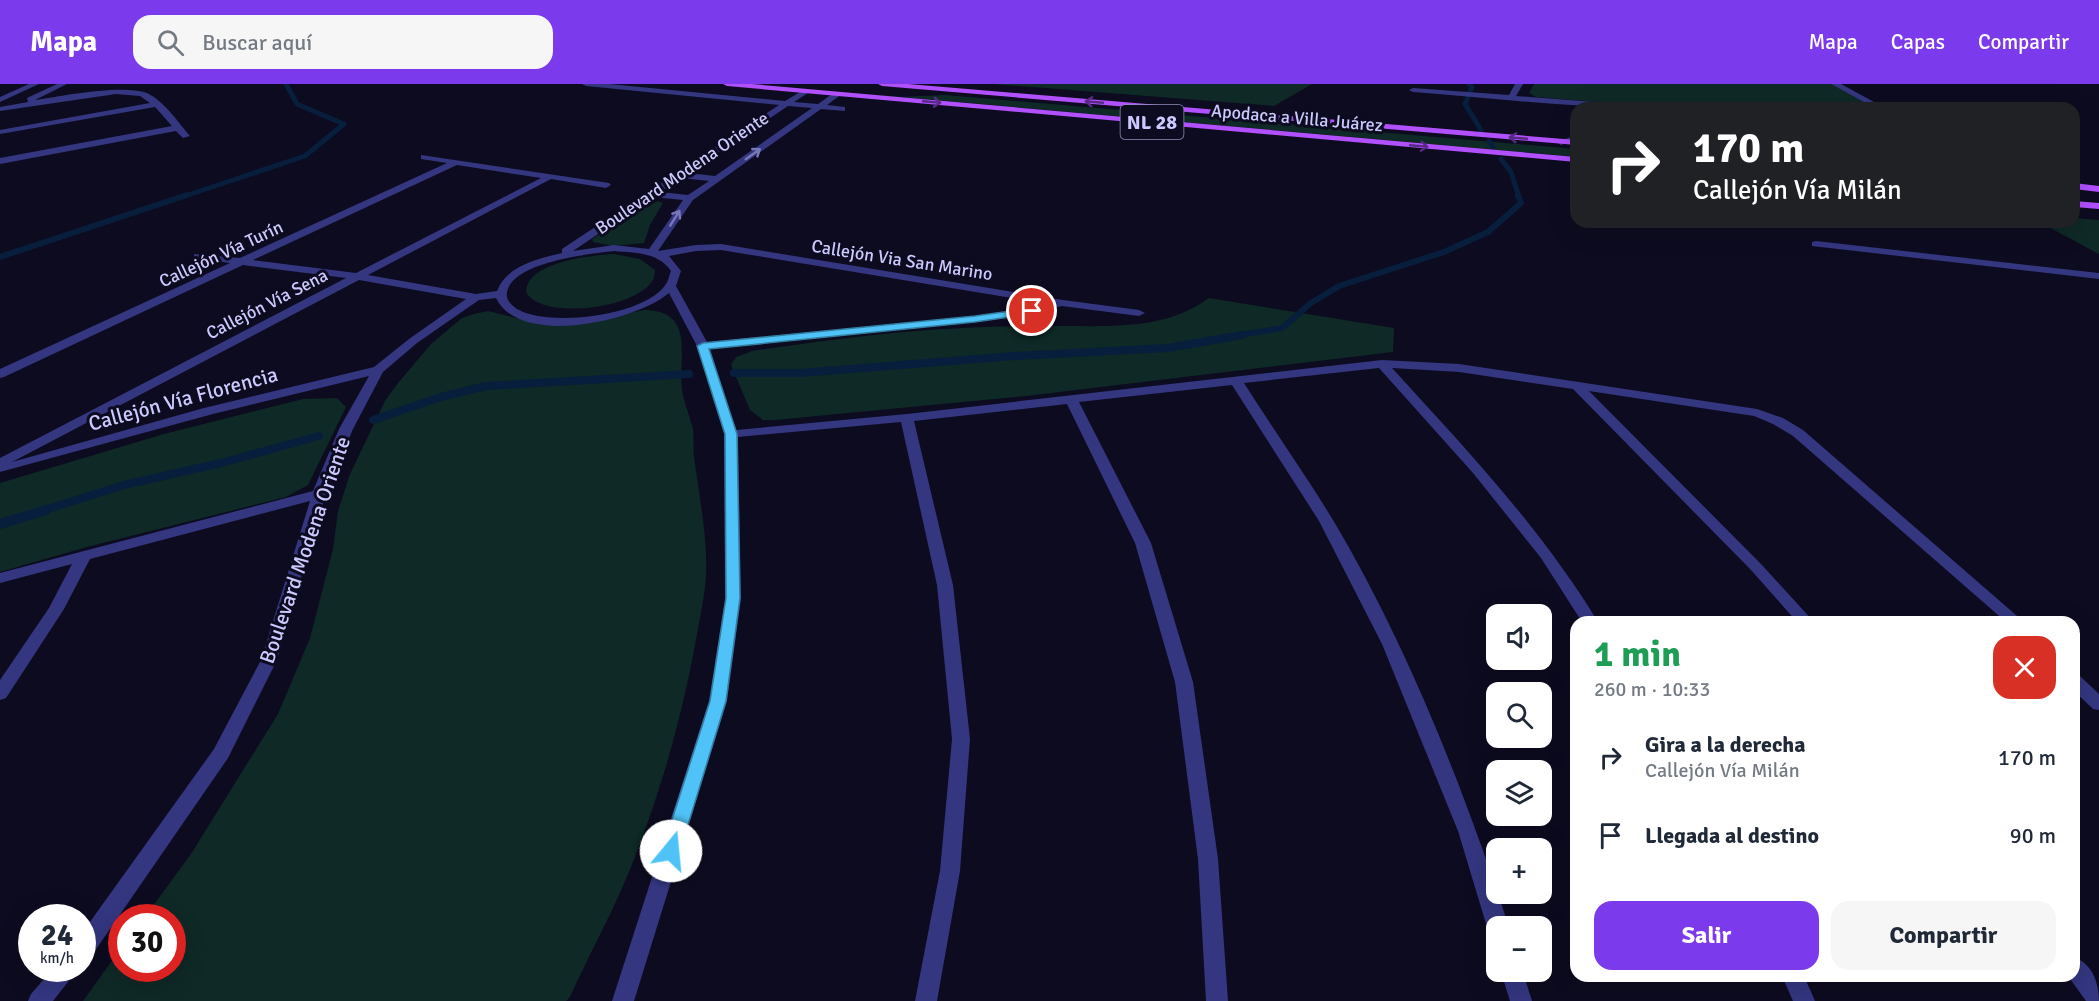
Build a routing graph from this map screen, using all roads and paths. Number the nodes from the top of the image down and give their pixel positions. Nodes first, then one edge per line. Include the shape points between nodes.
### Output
1 (35, 84) edge
2 (63, 84) edge
3 (586, 84) edge
4 (728, 84) edge
5 (882, 84) edge
6 (1519, 84) edge
7 (1835, 84) edge
8 (939, 89) junction
9 (1414, 90) edge
10 (805, 91) junction
11 (838, 94) junction
12 (1511, 98) junction
13 (0, 100) edge
14 (1870, 102) edge
15 (1570, 103) edge
16 (157, 104) junction
17 (785, 105) junction
18 (16, 106) junction
19 (819, 108) junction
20 (0, 109) edge
21 (842, 109) dead end
22 (177, 128) junction
23 (0, 132) edge
24 (186, 136) dead end
25 (1570, 139) edge
26 (1561, 142) junction
27 (1570, 143) edge
28 (424, 157) dead end
29 (1570, 159) edge
30 (0, 161) edge
31 (456, 162) junction
32 (679, 175) junction
33 (549, 177) junction
34 (717, 179) junction
35 (606, 185) dead end
36 (2080, 187) edge
37 (2099, 189) edge
38 (651, 194) junction
39 (690, 198) junction
40 (2080, 204) edge
41 (2099, 206) edge
42 (1816, 244) dead end
43 (656, 254) junction
44 (198, 256) dead end
45 (559, 256) junction
46 (244, 261) junction
47 (2099, 276) edge
48 (358, 277) junction
49 (671, 286) junction
50 (501, 294) junction
51 (476, 297) junction
52 (1063, 303) junction
53 (1139, 313) dead end
54 (703, 346) junction
55 (1382, 364) junction
56 (378, 370) junction
57 (0, 374) edge
58 (1236, 381) junction
59 (1577, 386) junction
60 (1071, 399) junction
61 (907, 417) junction
62 (731, 434) junction
63 (0, 463) edge
64 (0, 470) edge
65 (319, 494) junction
66 (85, 554) junction
67 (0, 578) edge
68 (1586, 616) edge
69 (1801, 616) edge
70 (2009, 616) edge
71 (2080, 686) edge
72 (0, 694) edge
73 (2099, 704) edge
74 (1495, 916) edge
75 (96, 931) edge
76 (2080, 974) edge
77 (56, 982) edge
78 (1515, 982) edge
79 (1796, 982) edge
80 (39, 1001) edge
81 (623, 1001) edge
82 (926, 1001) edge
83 (1217, 1001) edge
84 (1521, 1001) edge
85 (1804, 1001) edge
86 (2099, 1001) edge

1 - 13 street
2 - 18 street
3 - 17 street
4 - 10 main road, Apodaca a Villa Juárez / NL 28
5 - 8 main road, Apodaca a Villa Juárez / NL 28
6 - 12 street
7 - 14 street
8 - 10 main road via 890,92 825,87
26 -> 8 main road, Apodaca a Villa Juárez / NL 28
9 - 12 street
10 - 11 main road, Apodaca a Villa Juárez / NL 28
10 - 17 street, Boulevard Modena Oriente
11 - 19 street
11 -> 29 main road, Apodaca a Villa Juárez / NL 28
12 - 15 street
16 - 18 street via 131,91
16 - 22 street
16 - 23 street
17 - 19 street
17 - 32 street, Boulevard Modena Oriente
18 - 20 street
19 - 21 street
34 -> 19 street
22 - 24 street
22 - 30 street
25 - 26 street
26 - 27 main road, Apodaca a Villa Juárez / NL 28
28 - 31 street
31 - 33 street
31 - 46 street, Callejón Vía Turín
32 - 34 street
32 - 38 street, Boulevard Modena Oriente
33 - 35 street
33 - 48 street, Callejón Vía Sena
34 - 39 street
36 - 37 main road
38 - 39 street
38 - 45 street, Boulevard Modena Oriente
43 -> 39 street via 676,214
40 - 41 main road
42 - 47 street
43 - 45 street, Callejón Via San Marino via 614,248
43 - 49 street via 673,265 676,272
43 - 52 street, Callejón Via San Marino via 721,248
44 - 46 street
45 - 50 street via 517,274
46 - 48 street
46 - 57 street, Callejón Vía Turín
48 - 51 street
48 - 63 street, Callejón Vía Sena
49 - 50 street via 656,299 631,310 569,321 539,320 517,314 504,304
49 - 54 street
50 - 51 street
51 - 56 street, Boulevard Modena Oriente
52 - 53 street, Callejón Via San Marino
52 - 54 street via 986,318
54 - 62 street
55 - 58 street
55 - 59 street via 1459,368
55 - 68 street via 1478,470 1547,555
56 - 64 street, Callejón Vía Florencia via 209,411
56 - 65 street, Boulevard Modena Oriente via 346,429
58 - 60 street
58 - 74 street via 1326,521 1390,644 1468,831
59 - 69 street
59 - 70 street via 1757,413 1788,425
60 - 61 street
60 - 83 street via 1143,543 1184,682 1208,859
61 - 62 street
61 - 82 street via 945,585 961,738 950,871
62 - 81 street via 733,598 718,701
65 - 66 street
65 - 75 street, Boulevard Modena Oriente via 264,670 221,753
66 - 67 street
66 - 72 street via 56,609
71 - 73 street
76 - 86 street
77 - 80 street
78 - 84 street
79 - 85 street

